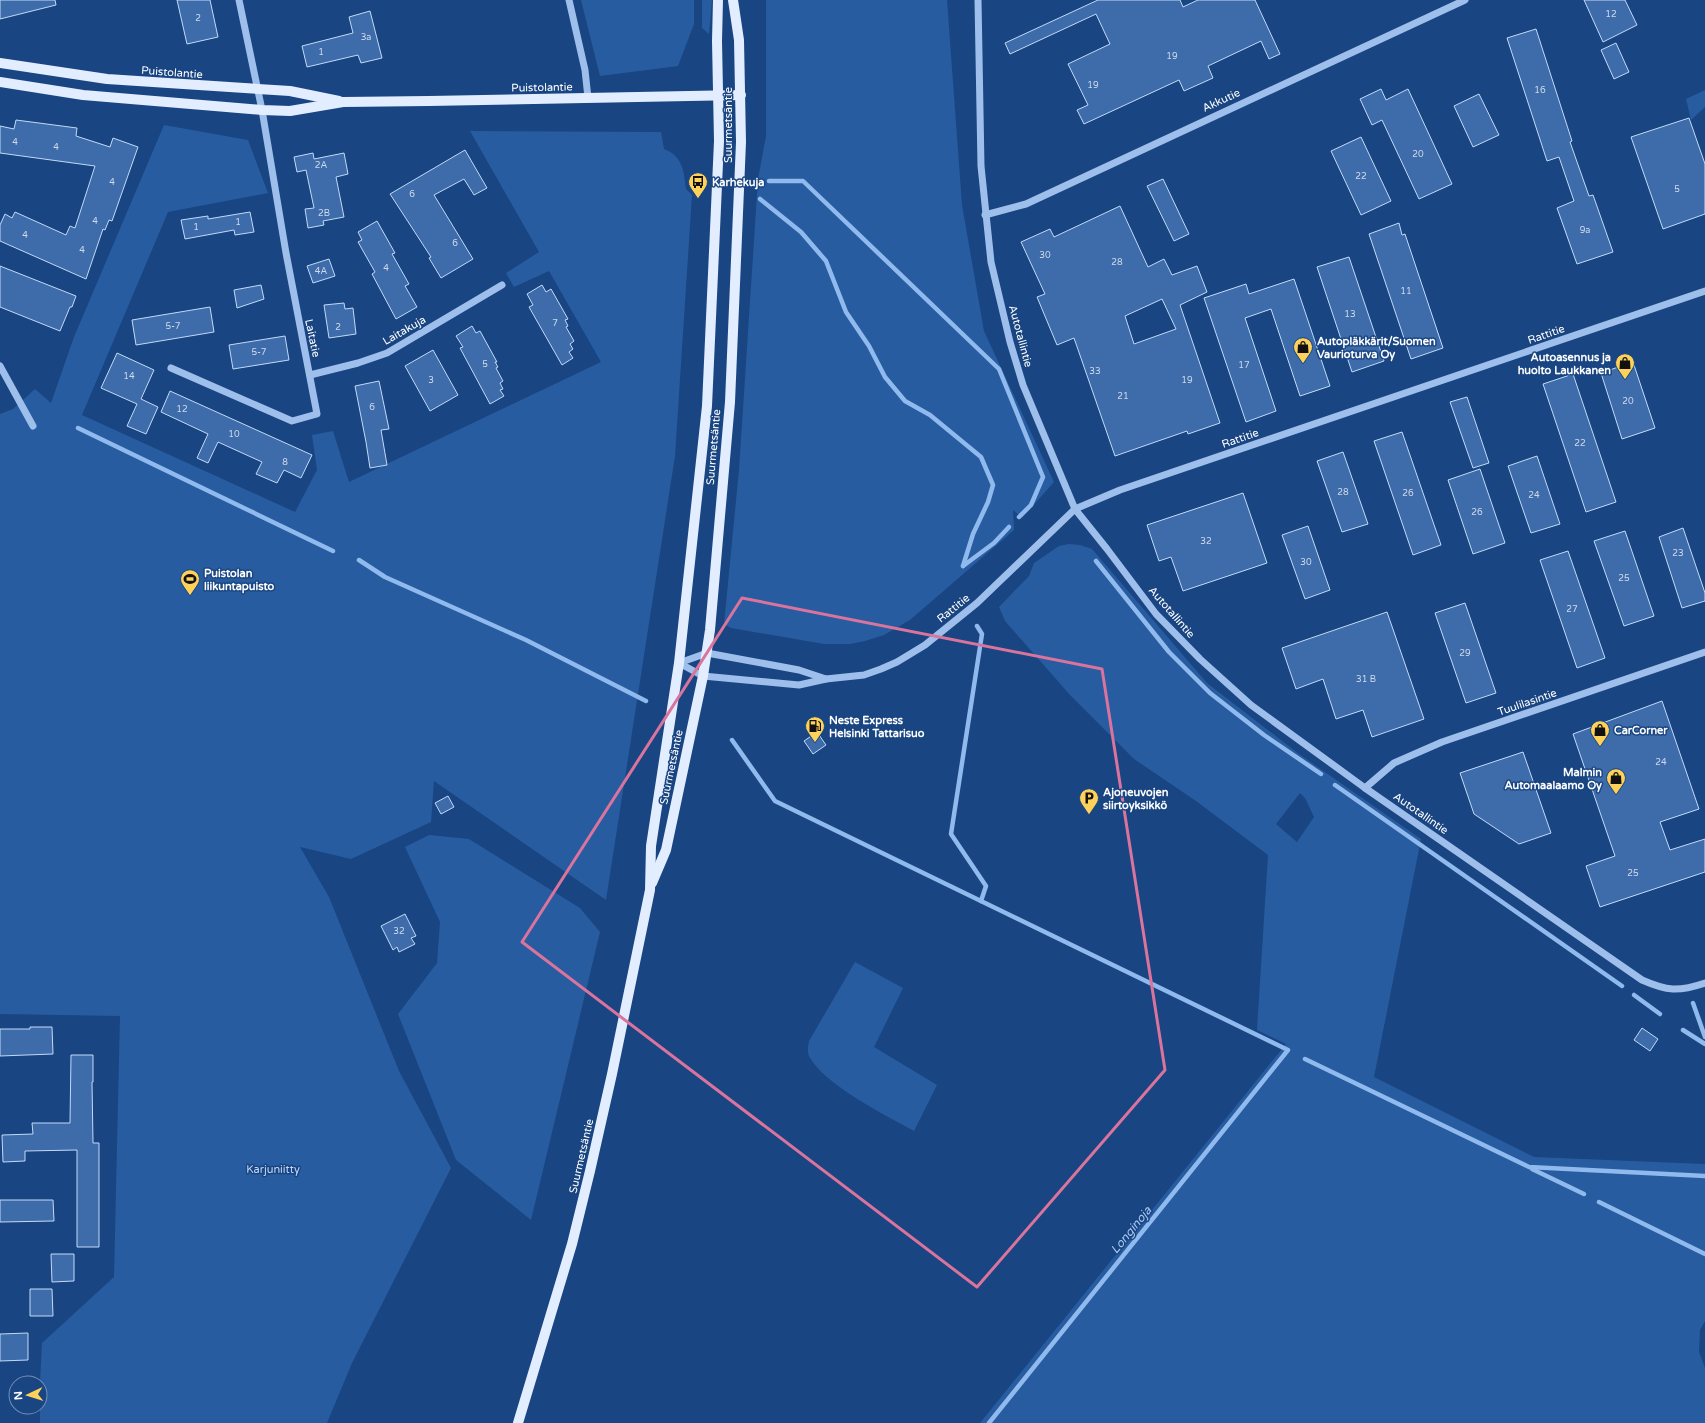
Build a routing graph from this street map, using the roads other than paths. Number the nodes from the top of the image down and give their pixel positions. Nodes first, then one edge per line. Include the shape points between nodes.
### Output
1 (239, 0) edge
2 (569, 0) edge
3 (718, 0) edge
4 (733, 0) edge
5 (978, 0) edge
6 (1465, 0) edge
7 (0, 63) edge
8 (0, 82) edge
9 (258, 90) junction
10 (717, 95) junction
11 (741, 95) junction
12 (588, 98) junction
13 (343, 102) junction
14 (262, 110) junction
15 (985, 215) junction
16 (502, 285) dead end
17 (1705, 291) edge
18 (0, 366) edge
19 (171, 368) dead end
20 (310, 375) junction
21 (33, 426) dead end
22 (1075, 509) junction
23 (1705, 652) edge
24 (707, 653) junction
25 (679, 663) junction
26 (703, 676) junction
27 (826, 679) junction
28 (1365, 788) junction
29 (650, 890) junction
30 (1705, 983) edge
31 (518, 1423) edge

1 - 9 street, Laitatie
2 - 12 street via 585,70
3 - 10 main road, Suurmetsäntie
4 - 11 main road, Suurmetsäntie via 739,40
5 - 15 street, Autotallintie via 981,166
6 - 15 street, Akkutie via 1026,204
7 - 9 main road, Puistolantie via 107,79
8 - 14 main road, Puistolantie via 83,95
9 - 13 main road, Puistolantie via 310,94
9 - 14 street, Laitatie
10 - 11 main road, Puistolantie
10 - 12 main road, Puistolantie
10 - 25 main road, Suurmetsäntie via 718,141 707,406
11 - 24 main road, Suurmetsäntie via 730,402
12 - 13 main road, Puistolantie
13 - 14 main road, Puistolantie via 290,111
14 - 20 street, Laitatie
15 - 22 street, Autotallintie via 991,262 1023,385
16 - 20 street, Laitakuja via 387,353
17 - 22 street, Rattitie via 1127,488
18 - 21 street
19 - 20 street, Laitatie via 292,421 317,414
22 - 27 street, Rattitie via 977,603 925,645 881,669 851,677
22 - 28 street, Autotallintie via 1156,614 1200,659 1251,705
23 - 28 street, Tuulilasintie via 1442,742 1394,763
24 - 25 street
24 - 26 main road, Suurmetsäntie
24 - 27 street, Rattitie via 799,670
25 - 26 street, Rattitie
25 - 29 main road, Suurmetsäntie via 651,846
26 - 27 street, Rattitie via 799,685
26 - 29 main road, Suurmetsäntie via 666,850
28 - 30 street, Autotallintie via 1642,980 1660,988 1675,989
29 - 31 main road, Suurmetsäntie via 612,1074 572,1244

